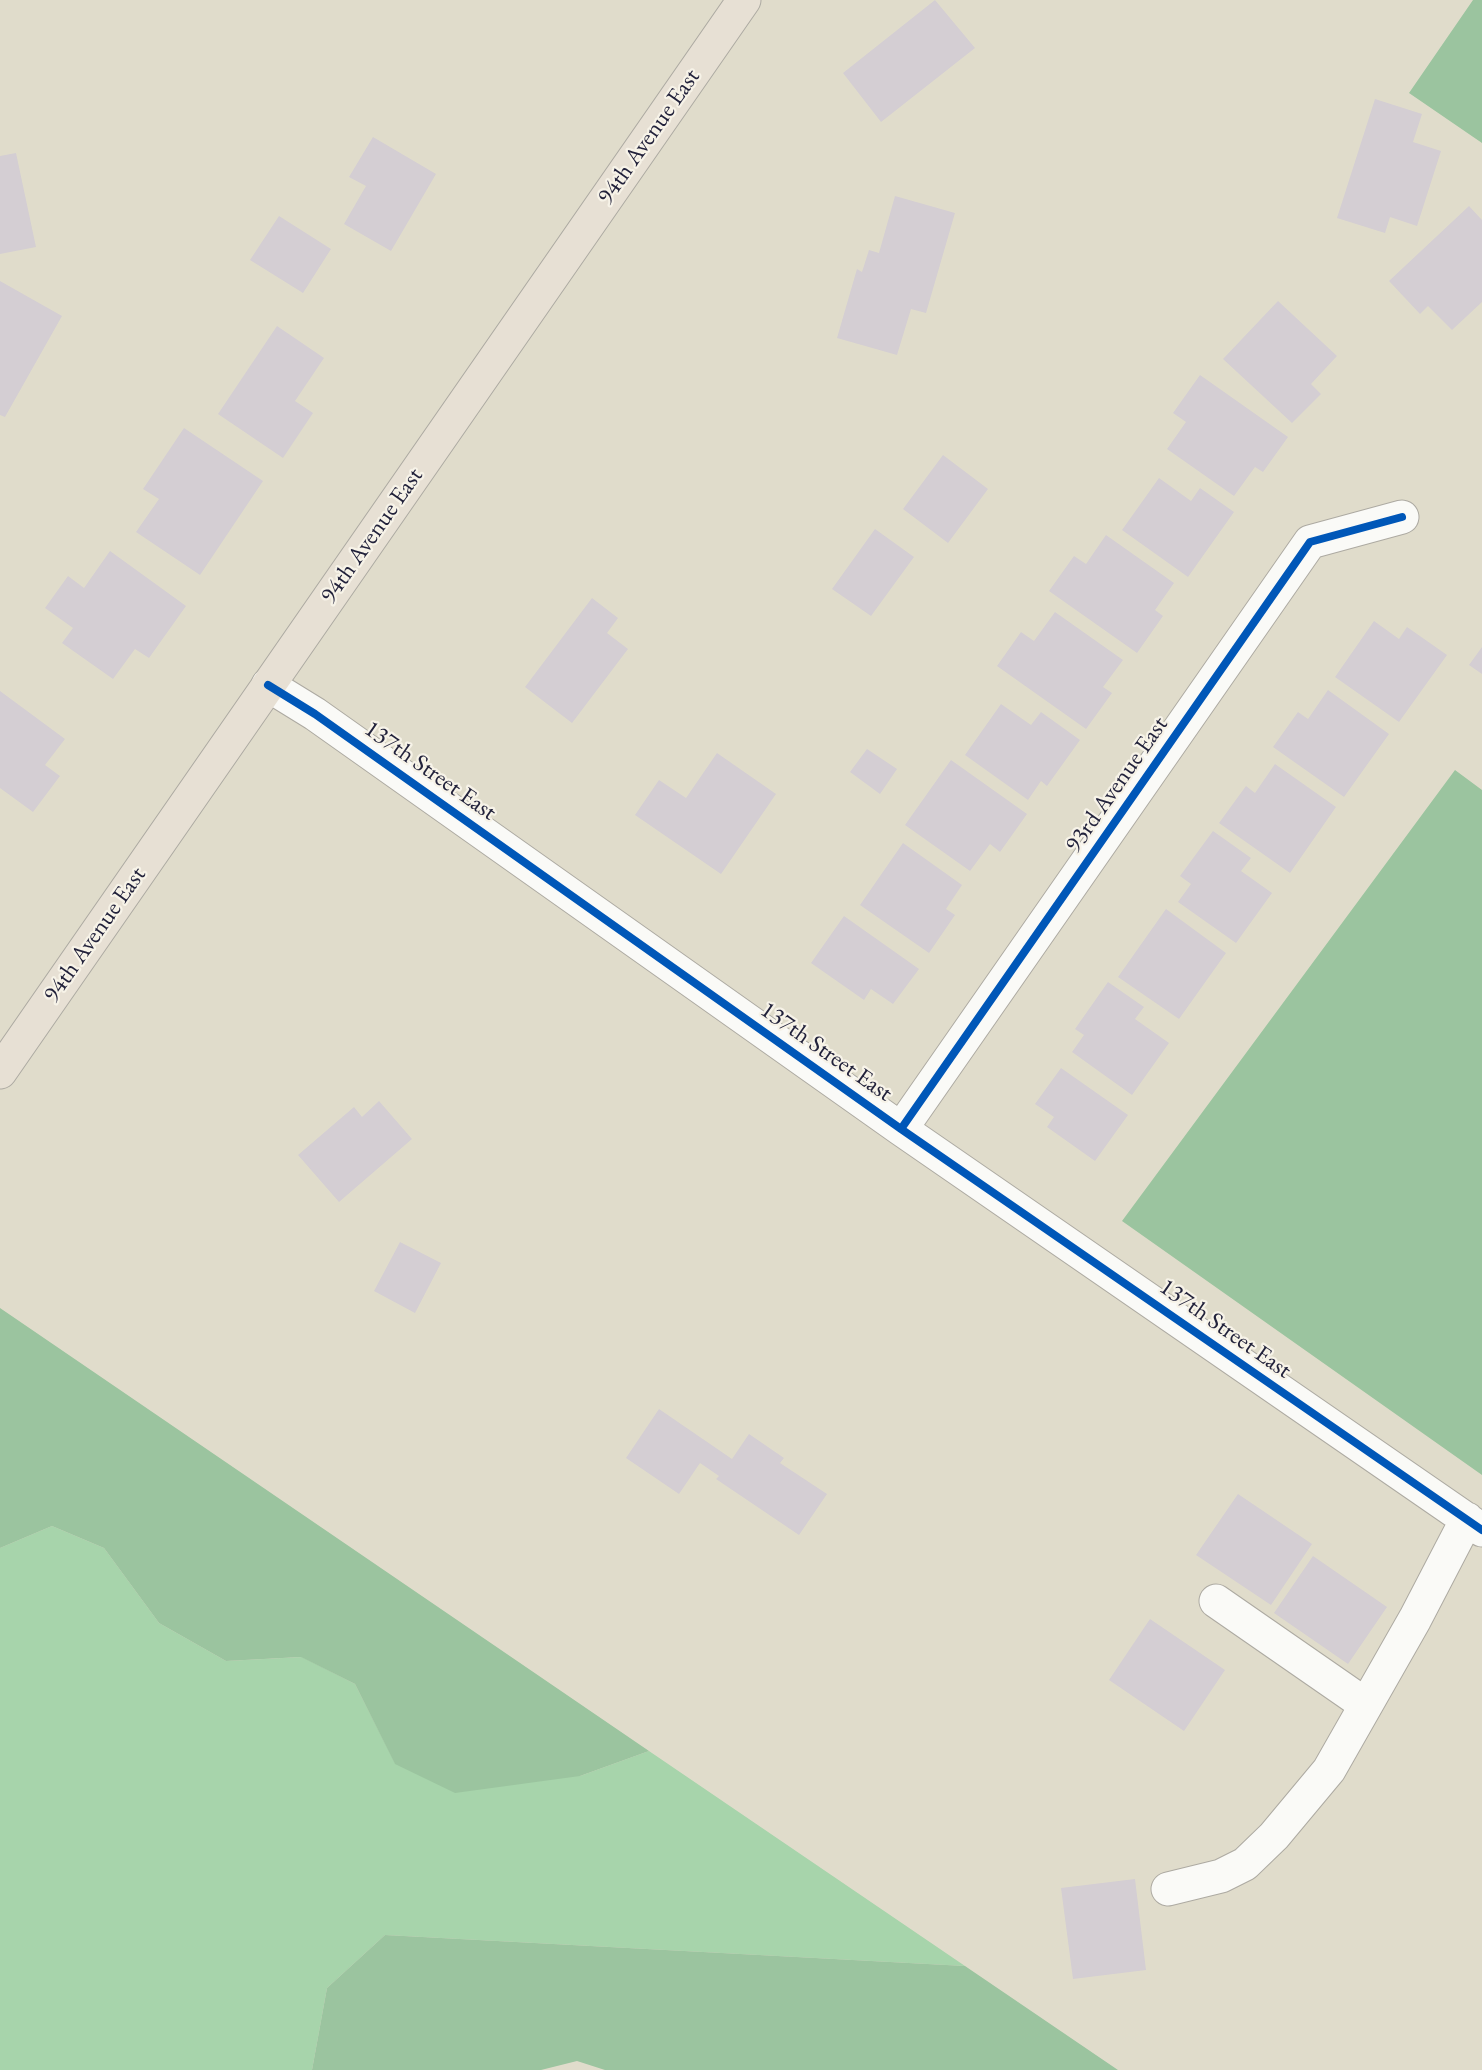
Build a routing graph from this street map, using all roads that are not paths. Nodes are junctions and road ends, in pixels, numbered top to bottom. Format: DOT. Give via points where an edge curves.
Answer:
graph roads {
  1 [pos="744,0"];
  2 [pos="1402,517"];
  3 [pos="268,685"];
  4 [pos="0,1072"];
  5 [pos="901,1129"];
  6 [pos="1474,1525"];
  7 [pos="1216,1600"];
  8 [pos="1366,1705"];
  9 [pos="1168,1889"];
  1 -- 3 [label="main road, 94th Avenue East"];
  2 -- 5 [label="street, 93rd Avenue East" via="1310,542"];
  3 -- 4 [label="main road, 94th Avenue East"];
  3 -- 5 [label="street, 137th Street East" via="325,721"];
  5 -- 6 [label="street, 137th Street East"];
  6 -- 8 [label="street"];
  7 -- 8 [label="street"];
  8 -- 9 [label="street" via="1329,1770 1245,1864 1221,1875"];
}
